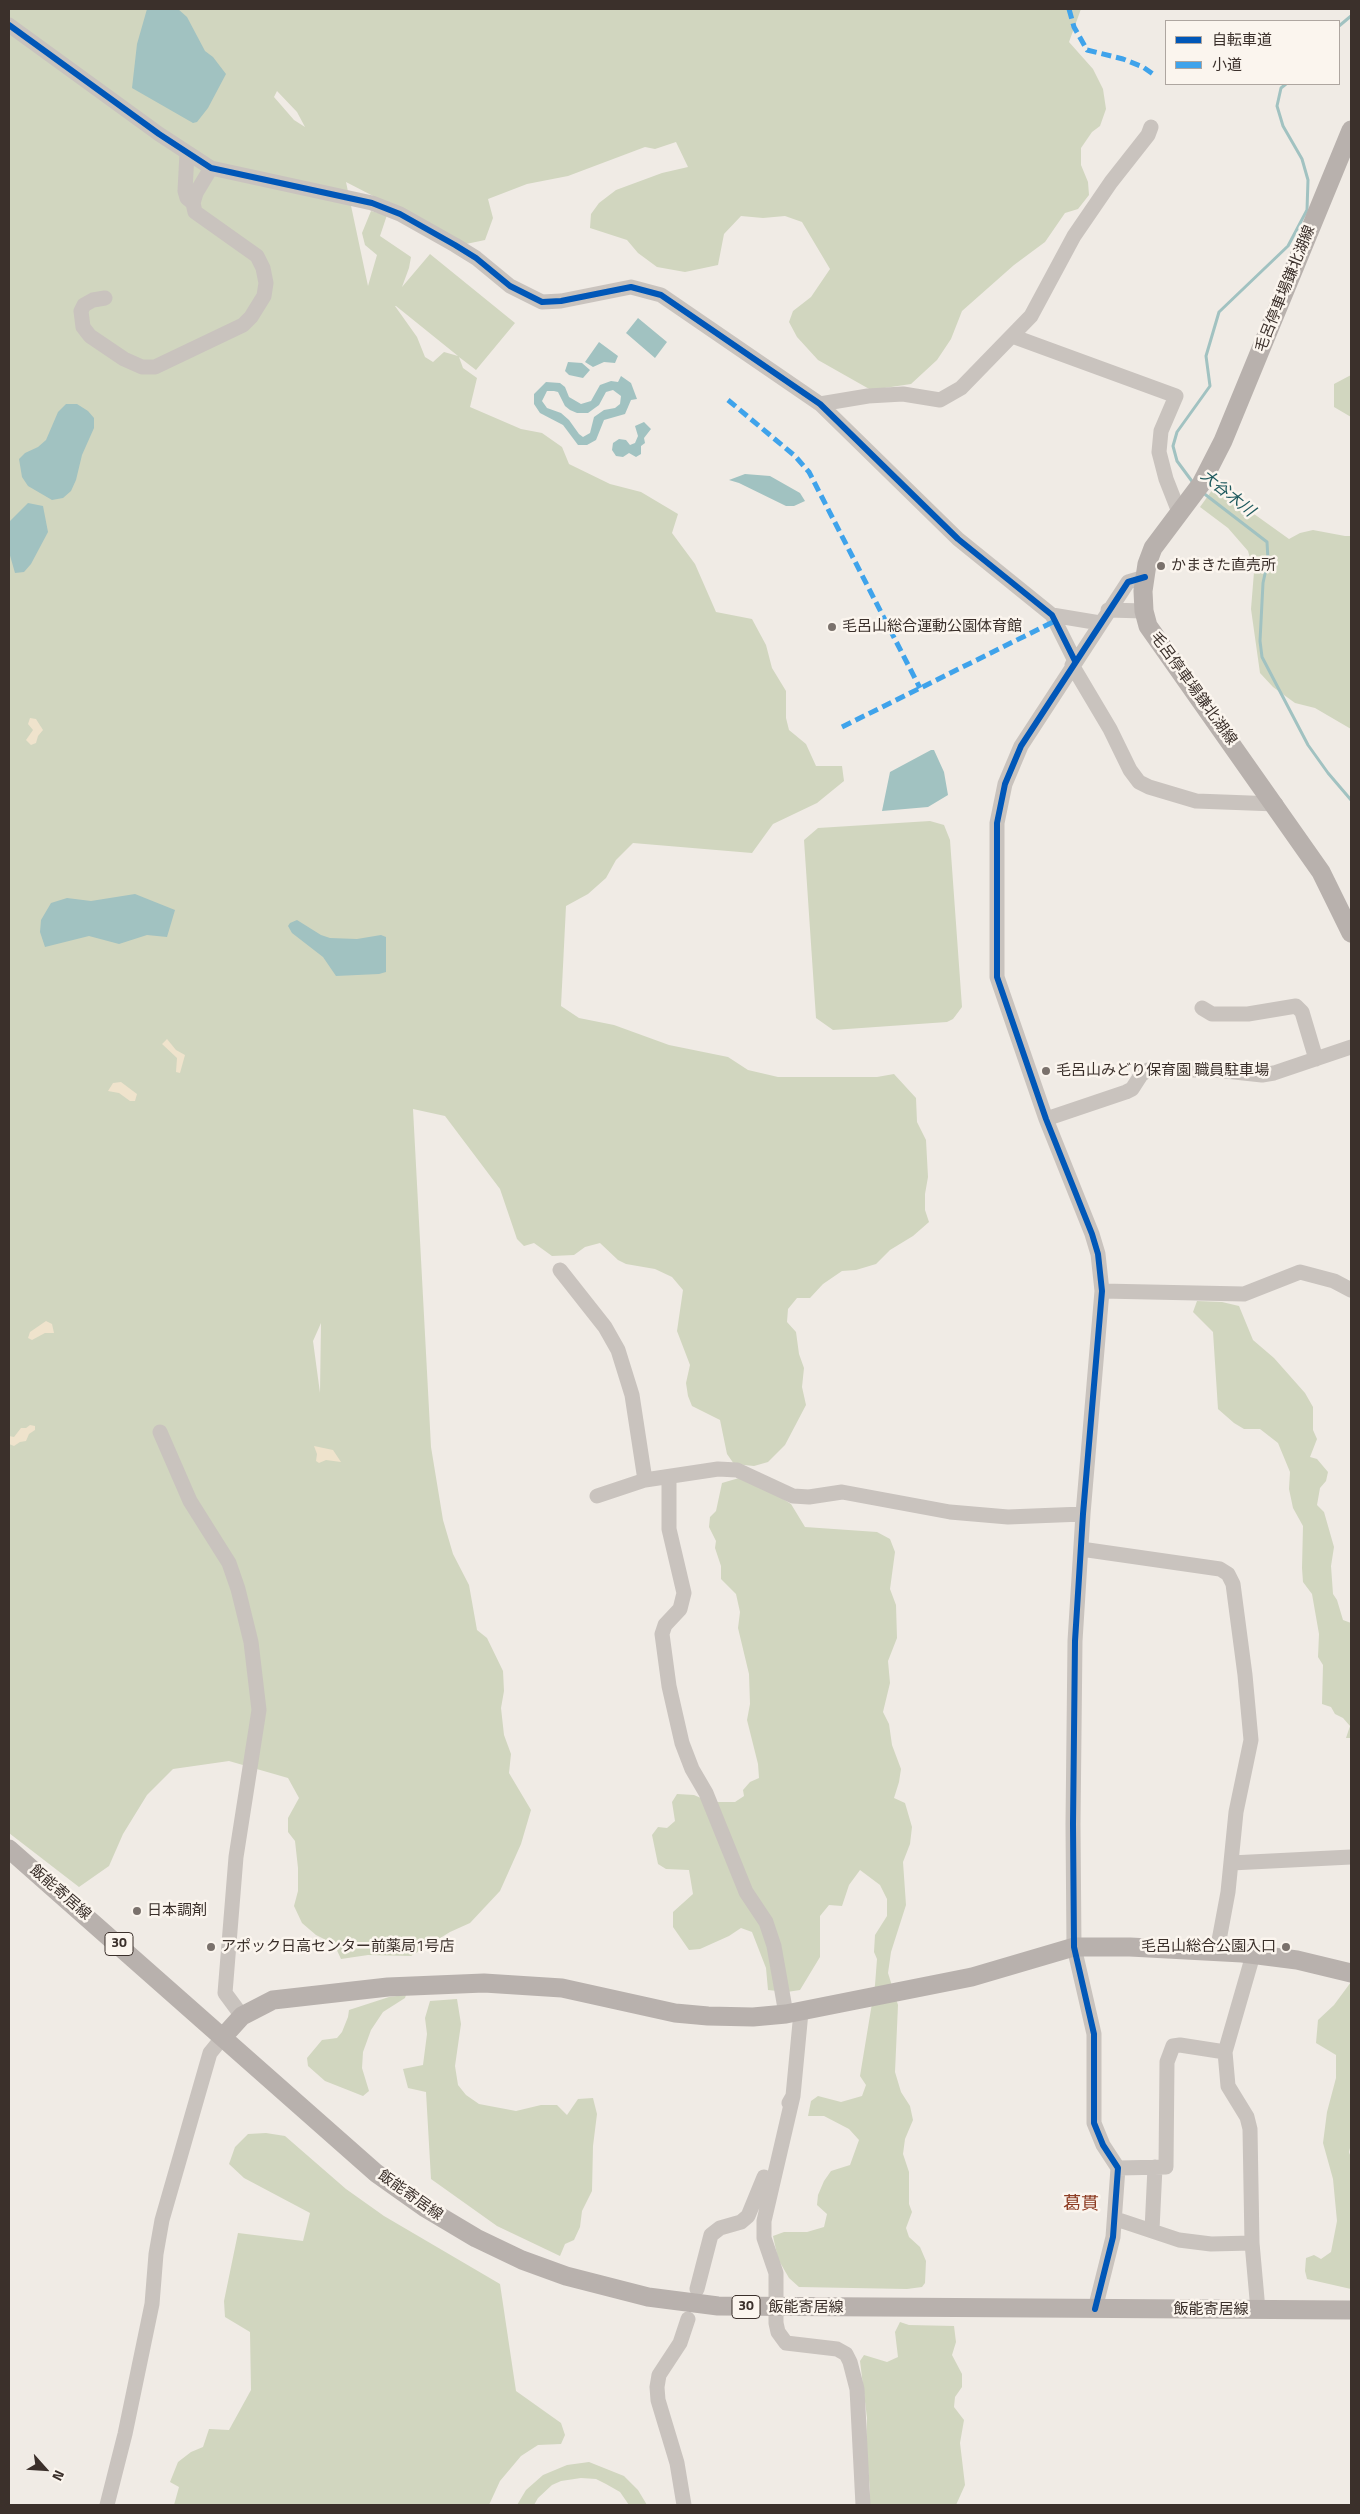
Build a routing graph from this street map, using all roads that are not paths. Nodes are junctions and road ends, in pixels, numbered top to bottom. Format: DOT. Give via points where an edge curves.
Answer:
graph roads {
  1 [pos="9,25"];
  2 [pos="1151,127"];
  3 [pos="1351,130"];
  4 [pos="187,153"];
  5 [pos="212,168"];
  6 [pos="193,204"];
  7 [pos="105,298"];
  8 [pos="1012,336"];
  9 [pos="820,404"];
  10 [pos="1181,510"];
  11 [pos="1145,577"];
  12 [pos="1144,611"];
  13 [pos="1052,615"];
  14 [pos="1104,617"];
  15 [pos="1074,663"];
  16 [pos="1276,804"];
  17 [pos="1351,933"];
  18 [pos="1202,1008"];
  19 [pos="1351,1047"];
  20 [pos="1316,1059"];
  21 [pos="1046,1119"];
  22 [pos="560,1270"];
  23 [pos="1351,1290"];
  24 [pos="1102,1292"];
  25 [pos="160,1432"];
  26 [pos="669,1478"];
  27 [pos="645,1480"];
  28 [pos="597,1496"];
  29 [pos="1083,1514"];
  30 [pos="1081,1549"];
  31 [pos="9,1849"];
  32 [pos="1351,1858"];
  33 [pos="1231,1863"];
  34 [pos="1074,1947"];
  35 [pos="1217,1952"];
  36 [pos="1253,1954"];
  37 [pos="1351,1972"];
  38 [pos="793,2013"];
  39 [pos="242,2016"];
  40 [pos="223,2037"];
  41 [pos="1225,2052"];
  42 [pos="793,2096"];
  43 [pos="1155,2167"];
  44 [pos="1118,2168"];
  45 [pos="1116,2219"];
  46 [pos="1152,2230"];
  47 [pos="1252,2243"];
  48 [pos="697,2289"];
  49 [pos="775,2308"];
  50 [pos="1095,2309"];
  51 [pos="1258,2310"];
  52 [pos="1351,2310"];
  53 [pos="688,2319"];
  54 [pos="107,2505"];
  55 [pos="684,2505"];
  56 [pos="863,2505"];
  1 -- 4 [label="street"];
  2 -- 8 [label="street" via="1074,236 1031,316"];
  3 -- 10 [label="main road, 毛呂停車場鎌北湖線" via="1223,441 1198,489"];
  4 -- 5 [label="street"];
  4 -- 6 [label="street" via="185,191"];
  5 -- 6 [label="street"];
  5 -- 9 [label="street" via="372,203 400,214 476,258 510,286 542,302 630,287 652,291 690,313"];
  6 -- 7 [label="street" via="195,212 205,221 250,250 260,262 266,283 264,296 251,317 243,325 155,366 142,367 90,336 83,327 81,311 84,305"];
  8 -- 9 [label="street" via="962,388 940,400 902,394"];
  8 -- 10 [label="street" via="1176,396 1162,431 1159,452 1166,480"];
  9 -- 13 [label="street" via="958,539"];
  10 -- 11 [label="main road, 毛呂停車場鎌北湖線" via="1153,548"];
  11 -- 12 [label="main road, 毛呂停車場鎌北湖線" via="1142,591"];
  11 -- 14 [label="street" via="1128,582"];
  12 -- 14 [label="street"];
  12 -- 16 [label="main road, 毛呂停車場鎌北湖線" via="1148,626"];
  13 -- 14 [label="street"];
  13 -- 15 [label="street"];
  14 -- 15 [label="street"];
  15 -- 16 [label="street" via="1139,782 1196,801"];
  15 -- 21 [label="street" via="1012,764 997,823 997,977"];
  16 -- 17 [label="main road, 毛呂停車場鎌北湖線" via="1322,872"];
  18 -- 20 [label="street" via="1212,1014 1248,1014 1296,1006 1302,1012"];
  19 -- 20 [label="street"];
  20 -- 21 [label="street" via="1262,1075 1216,1070 1148,1070 1126,1092"];
  21 -- 24 [label="street" via="1092,1234 1098,1254"];
  22 -- 27 [label="street" via="605,1326 618,1350 632,1395"];
  23 -- 24 [label="street" via="1334,1281 1300,1272 1244,1294"];
  24 -- 29 [label="street"];
  25 -- 39 [label="street" via="190,1501 229,1563 251,1642 259,1710 236,1857 225,1993"];
  26 -- 27 [label="street"];
  26 -- 29 [label="street" via="718,1469 737,1470 793,1496 849,1493 950,1512 1008,1517"];
  26 -- 38 [label="street" via="670,1529 684,1592 680,1608 665,1625 662,1634 682,1743 714,1811 746,1892 766,1922"];
  27 -- 28 [label="street"];
  29 -- 30 [label="street"];
  30 -- 33 [label="street" via="1220,1569 1228,1574 1235,1595 1251,1740 1236,1812"];
  30 -- 34 [label="street" via="1075,1642"];
  31 -- 40 [label="main road, 飯能寄居線 / 30"];
  32 -- 33 [label="street"];
  33 -- 35 [label="street"];
  34 -- 35 [label="main road"];
  34 -- 38 [label="main road" via="972,1977"];
  34 -- 44 [label="street" via="1094,2034 1094,2123"];
  35 -- 36 [label="main road"];
  36 -- 37 [label="main road"];
  36 -- 41 [label="street"];
  38 -- 39 [label="main road" via="727,2017 675,2013 562,1988 484,1983 388,1987 273,2000"];
  38 -- 42 [label="street"];
  39 -- 40 [label="main road"];
  40 -- 49 [label="main road, 飯能寄居線 / 30" via="376,2173 436,2216 496,2248 566,2276 626,2293 705,2305"];
  40 -- 54 [label="street" via="210,2053 162,2220 152,2304"];
  41 -- 43 [label="street" via="1173,2046 1167,2062 1166,2167"];
  41 -- 47 [label="street" via="1228,2086 1247,2117 1250,2129"];
  42 -- 48 [label="street" via="781,2116 753,2208 741,2222 720,2228 711,2235"];
  42 -- 49 [label="street" via="764,2221 765,2244 776,2273"];
  43 -- 44 [label="street"];
  43 -- 46 [label="street"];
  44 -- 45 [label="street"];
  45 -- 46 [label="street"];
  45 -- 50 [label="street"];
  46 -- 47 [label="street" via="1179,2240 1211,2244"];
  47 -- 51 [label="street"];
  49 -- 50 [label="main road, 飯能寄居線 / 30"];
  49 -- 56 [label="street" via="778,2332 786,2342 837,2349 846,2354 850,2362 856,2389"];
  50 -- 51 [label="main road, 飯能寄居線 / 30"];
  51 -- 52 [label="main road, 飯能寄居線 / 30"];
  53 -- 55 [label="street" via="680,2343 659,2375 657,2387 677,2463"];
}
